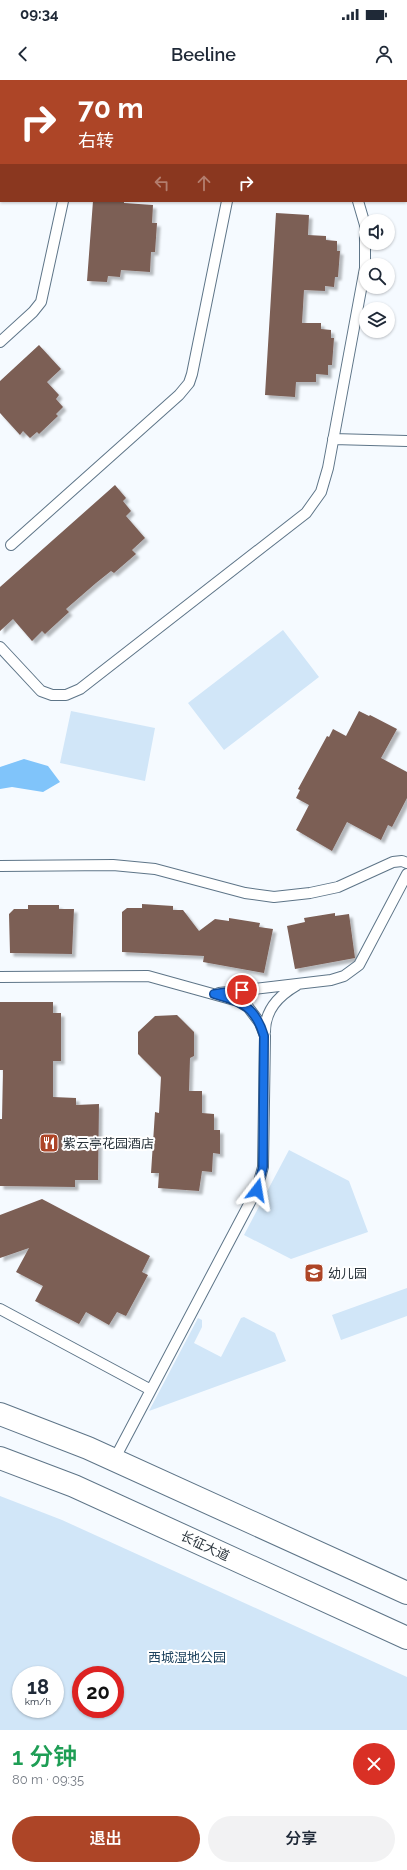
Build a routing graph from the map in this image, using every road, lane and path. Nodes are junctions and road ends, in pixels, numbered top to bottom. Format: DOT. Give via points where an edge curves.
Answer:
graph roads {
  1 [pos="63,202"];
  2 [pos="227,202"];
  3 [pos="358,202"];
  4 [pos="0,342"];
  5 [pos="334,439"];
  6 [pos="407,441"];
  7 [pos="11,545"];
  8 [pos="0,647"];
  9 [pos="407,863"];
  10 [pos="0,866"];
  11 [pos="407,874"];
  12 [pos="407,886"];
  13 [pos="394,898"];
  14 [pos="0,977"];
  15 [pos="300,983"];
  16 [pos="214,994"];
  17 [pos="264,1036"];
  18 [pos="0,1309"];
  19 [pos="151,1390"];
  20 [pos="0,1414"];
  21 [pos="0,1458"];
  22 [pos="114,1460"];
  23 [pos="407,1593"];
  24 [pos="407,1638"];
  1 -- 4 [label="lane" via="41,302"];
  2 -- 7 [label="lane" via="189,383 179,395"];
  3 -- 5 [label="lane" via="365,225 365,268"];
  5 -- 6 [label="lane"];
  5 -- 8 [label="lane" via="321,492 306,513 80,689 66,695 52,695 41,691"];
  9 -- 10 [label="lane" via="393,862 338,887 274,897 245,893 154,869 113,865"];
  11 -- 13 [label="lane"];
  12 -- 13 [label="lane"];
  13 -- 15 [label="lane" via="359,965 344,976 331,980"];
  14 -- 16 [label="lane" via="135,974"];
  15 -- 16 [label="lane"];
  15 -- 17 [label="lane" via="285,992 273,1005 265,1023"];
  16 -- 17 [label="lane" via="238,1001 248,1007 260,1023"];
  17 -- 19 [label="lane" via="263,1167 257,1190"];
  18 -- 19 [label="lane"];
  19 -- 22 [label="lane"];
  20 -- 22 [label="main road"];
  21 -- 24 [label="main road, 长征大道" via="74,1486"];
  22 -- 23 [label="main road"];
}
